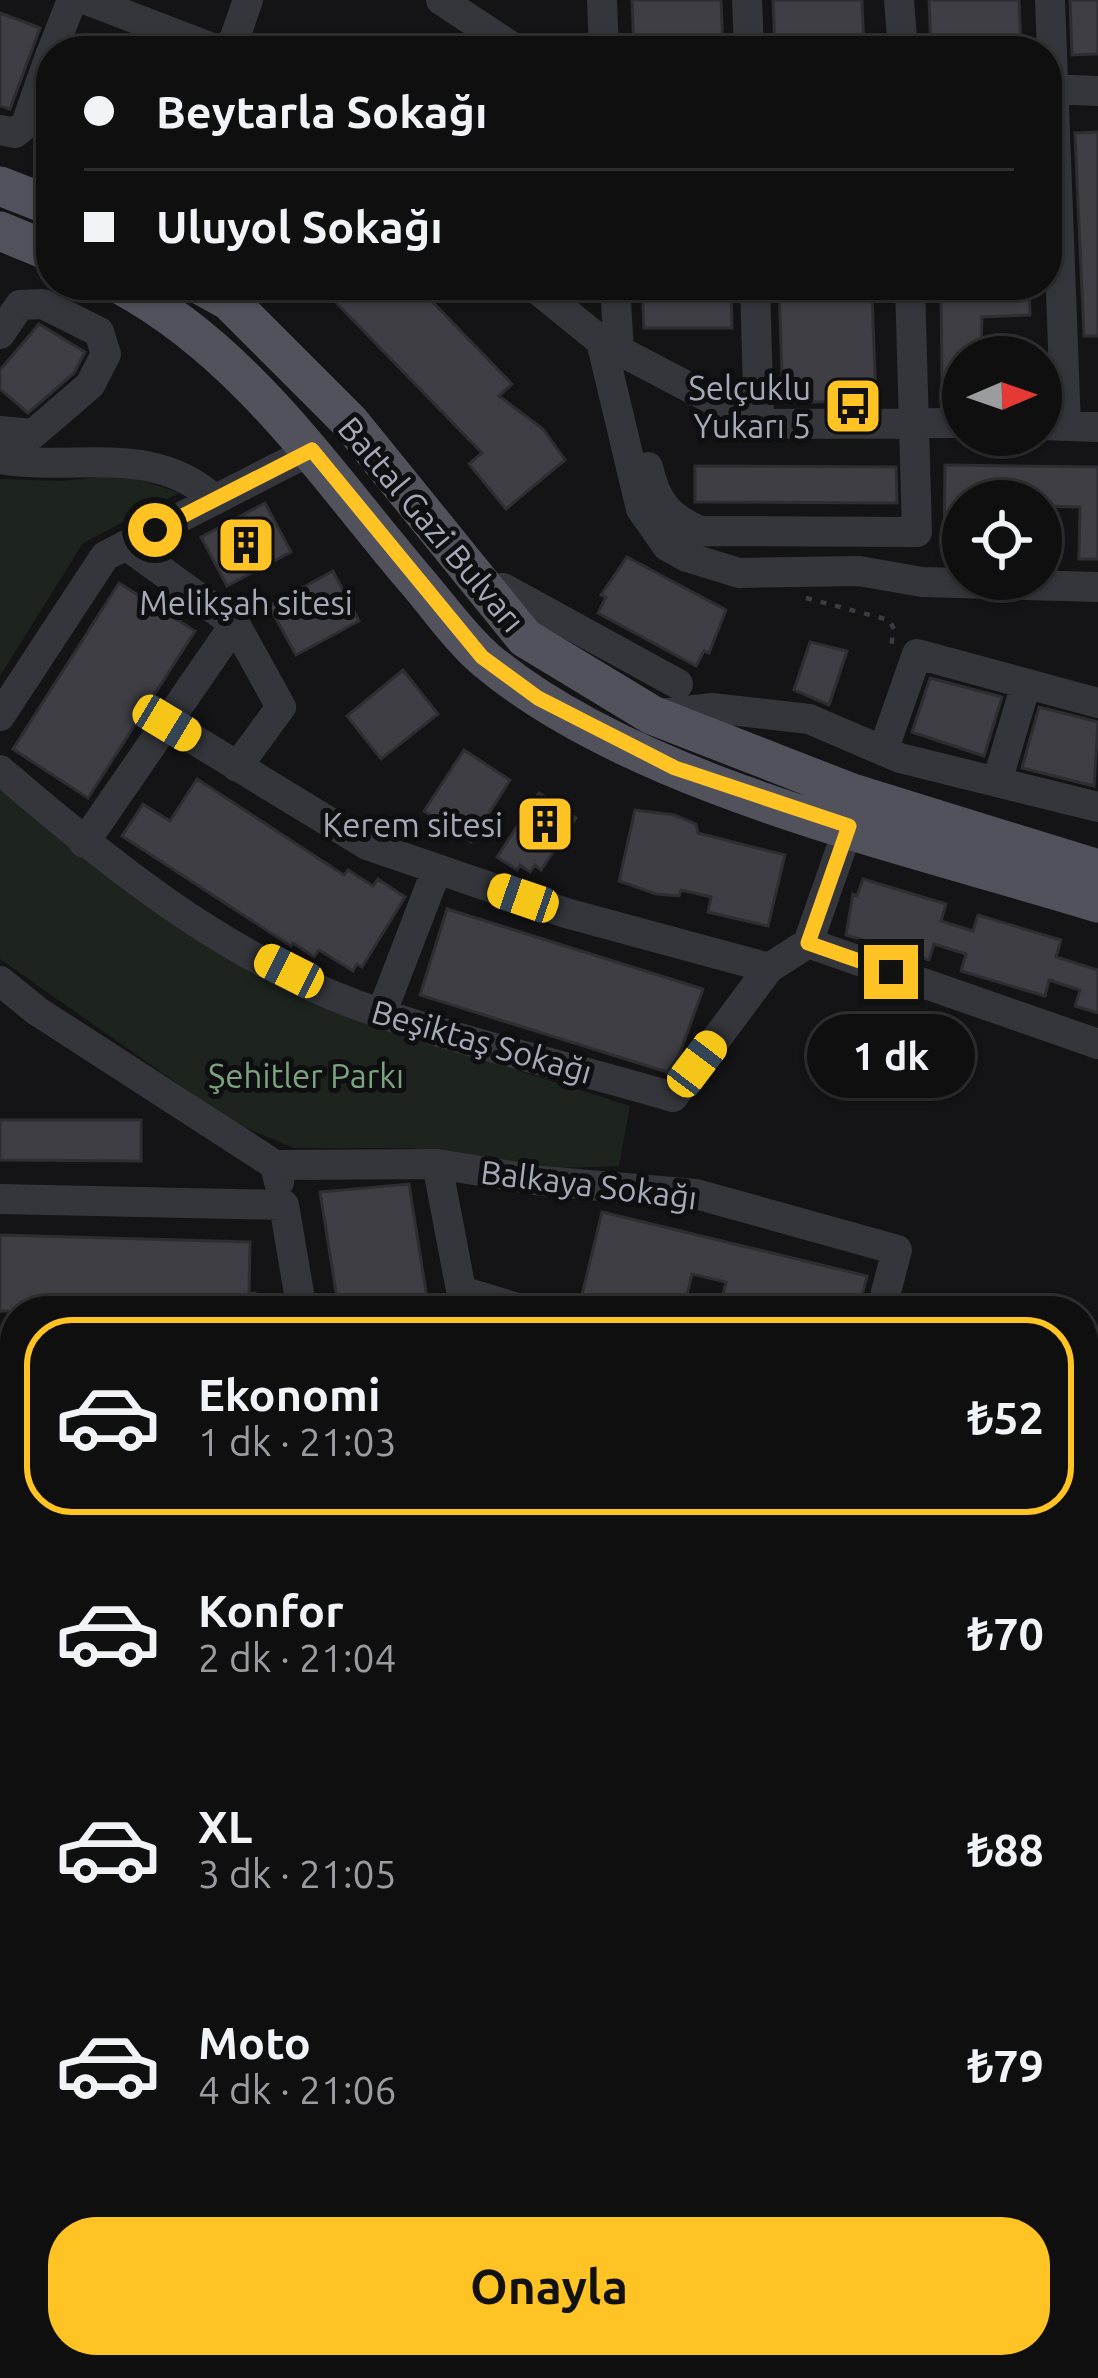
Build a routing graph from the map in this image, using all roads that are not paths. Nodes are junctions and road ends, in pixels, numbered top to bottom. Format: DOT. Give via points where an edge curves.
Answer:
graph roads {
  1 [pos="72,0"];
  2 [pos="87,0"];
  3 [pos="248,0"];
  4 [pos="441,0"];
  5 [pos="602,0"];
  6 [pos="747,0"];
  7 [pos="899,0"];
  8 [pos="1050,0"];
  9 [pos="61,36"];
  10 [pos="181,36"];
  11 [pos="235,36"];
  12 [pos="495,36"];
  13 [pos="603,36"];
  14 [pos="748,36"];
  15 [pos="902,36"];
  16 [pos="1050,36"];
  17 [pos="1062,90"];
  18 [pos="1098,91"];
  19 [pos="36,100"];
  20 [pos="0,130"];
  21 [pos="0,186"];
  22 [pos="36,200"];
  23 [pos="0,231"];
  24 [pos="36,246"];
  25 [pos="10,297"];
  26 [pos="149,300"];
  27 [pos="226,300"];
  28 [pos="551,300"];
  29 [pos="614,300"];
  30 [pos="755,300"];
  31 [pos="910,300"];
  32 [pos="1053,300"];
  33 [pos="0,334"];
  34 [pos="1053,336"];
  35 [pos="610,346"];
  36 [pos="914,422"];
  37 [pos="942,423"];
  38 [pos="759,424"];
  39 [pos="1062,426"];
  40 [pos="1098,427"];
  41 [pos="626,428"];
  42 [pos="0,431"];
  43 [pos="312,450"];
  44 [pos="0,460"];
  45 [pos="215,500"];
  46 [pos="126,545"];
  47 [pos="1098,587"];
  48 [pos="486,590"];
  49 [pos="236,623"];
  50 [pos="679,684"];
  51 [pos="1026,684"];
  52 [pos="1098,704"];
  53 [pos="0,716"];
  54 [pos="652,716"];
  55 [pos="167,723"];
  56 [pos="883,751"];
  57 [pos="237,766"];
  58 [pos="0,770"];
  59 [pos="997,782"];
  60 [pos="1098,807"];
  61 [pos="849,826"];
  62 [pos="84,843"];
  63 [pos="437,869"];
  64 [pos="1098,869"];
  65 [pos="1098,903"];
  66 [pos="808,943"];
  67 [pos="769,968"];
  68 [pos="0,981"];
  69 [pos="382,1012"];
  70 [pos="1098,1044"];
  71 [pos="436,1164"];
  72 [pos="274,1165"];
  73 [pos="0,1198"];
  74 [pos="284,1205"];
  75 [pos="299,1296"];
  76 [pos="463,1296"];
  77 [pos="891,1296"];
  1 -- 9 [label="street"];
  2 -- 10 [label="street"];
  3 -- 11 [label="street"];
  4 -- 12 [label="street"];
  5 -- 13 [label="street"];
  6 -- 14 [label="street"];
  7 -- 15 [label="street"];
  8 -- 16 [label="street"];
  17 -- 18 [label="street"];
  19 -- 20 [label="street" via="26,124 15,133"];
  21 -- 22 [label="main road"];
  23 -- 24 [label="main road"];
  25 -- 33 [label="street"];
  25 -- 42 [label="street" via="99,332 106,354 90,385 33,434"];
  26 -- 43 [label="main road, Battal Gazi Bulvarı" via="225,357"];
  27 -- 48 [label="main road, Battal Gazi Bulvarı" via="350,422"];
  28 -- 35 [label="street"];
  29 -- 35 [label="street"];
  30 -- 38 [label="street"];
  31 -- 36 [label="street"];
  32 -- 34 [label="street"];
  35 -- 38 [label="street"];
  35 -- 41 [label="street"];
  36 -- 37 [label="street"];
  36 -- 38 [label="street"];
  36 -- 41 [label="street" via="917,532 700,531 671,518 654,492 643,442"];
  39 -- 40 [label="street"];
  41 -- 47 [label="street" via="641,509 667,546 687,557 740,573 859,571 922,582"];
  43 -- 45 [label="street"];
  43 -- 61 [label="main road, Battal Gazi Bulvarı" via="482,657 538,698 675,768"];
  44 -- 45 [label="street" via="134,462 171,469"];
  45 -- 46 [label="street"];
  46 -- 49 [label="street"];
  46 -- 53 [label="street" via="104,556"];
  48 -- 50 [label="street" via="503,588"];
  48 -- 54 [label="main road, Battal Gazi Bulvarı" via="525,638"];
  49 -- 55 [label="street"];
  49 -- 57 [label="street" via="281,707"];
  51 -- 52 [label="street"];
  51 -- 56 [label="street" via="917,654"];
  51 -- 59 [label="street"];
  54 -- 56 [label="street" via="712,708 809,719"];
  54 -- 64 [label="main road, Battal Gazi Bulvarı" via="852,793"];
  55 -- 57 [label="street"];
  55 -- 62 [label="street"];
  56 -- 59 [label="street"];
  57 -- 63 [label="street" via="367,845"];
  58 -- 62 [label="street, Beşiktaş Sokağı"];
  59 -- 60 [label="street"];
  61 -- 65 [label="main road, Battal Gazi Bulvarı"];
  61 -- 66 [label="street"];
  62 -- 69 [label="street, Beşiktaş Sokağı" via="224,938"];
  63 -- 67 [label="street"];
  63 -- 69 [label="street"];
  66 -- 67 [label="street"];
  66 -- 70 [label="street"];
  67 -- 69 [label="street, Beşiktaş Sokağı" via="673,1096"];
  68 -- 72 [label="street"];
  71 -- 72 [label="street, Balkaya Sokağı"];
  71 -- 76 [label="street"];
  71 -- 77 [label="street, Balkaya Sokağı" via="696,1194 897,1250"];
  72 -- 74 [label="street"];
  73 -- 74 [label="street"];
  74 -- 75 [label="street"];
}
